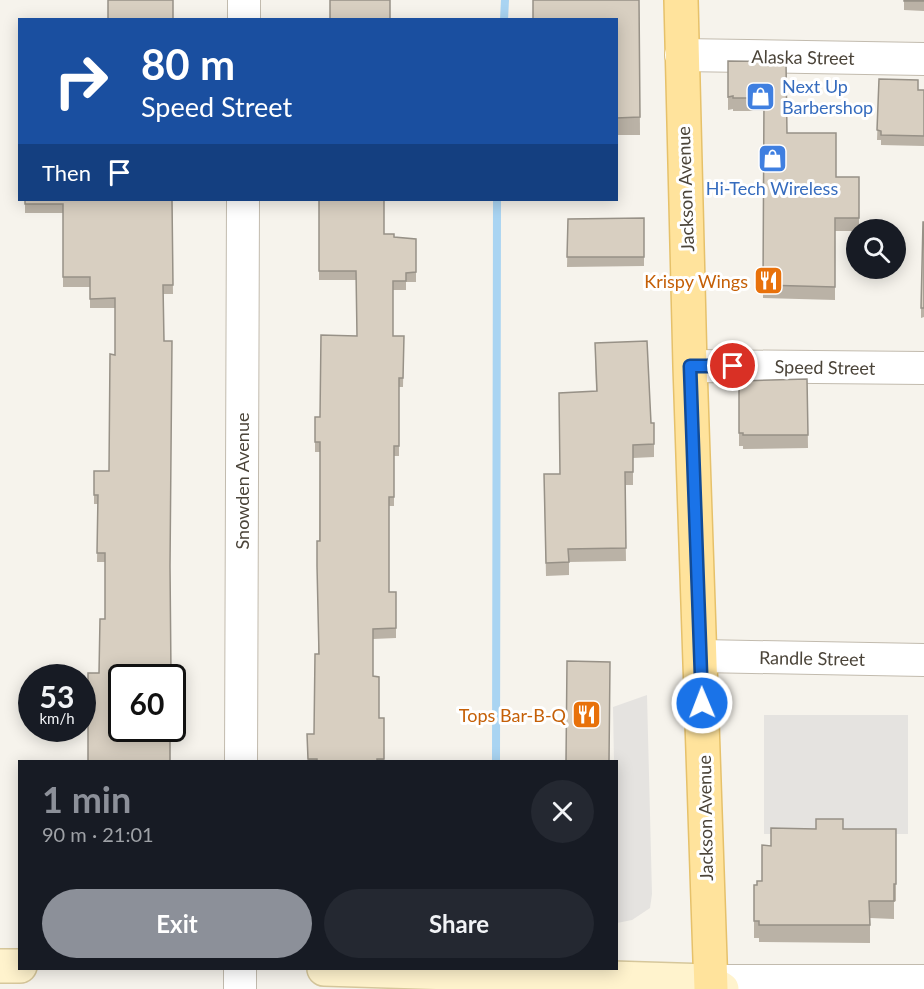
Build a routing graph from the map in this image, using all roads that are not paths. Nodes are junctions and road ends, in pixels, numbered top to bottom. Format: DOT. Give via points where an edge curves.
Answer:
graph roads {
  1 [pos="244,0"];
  2 [pos="681,0"];
  3 [pos="244,18"];
  4 [pos="681,55"];
  5 [pos="924,59"];
  6 [pos="243,201"];
  7 [pos="690,366"];
  8 [pos="924,368"];
  9 [pos="701,656"];
  10 [pos="924,660"];
  11 [pos="241,760"];
  12 [pos="0,966"];
  13 [pos="18,966"];
  14 [pos="240,970"];
  15 [pos="347,970"];
  16 [pos="924,981"];
  17 [pos="714,986"];
  18 [pos="240,989"];
  1 -- 3 [label="street"];
  2 -- 4 [label="main road, Jackson Avenue"];
  4 -- 5 [label="street, Alaska Street"];
  4 -- 7 [label="main road, Jackson Avenue"];
  6 -- 11 [label="street, Snowden Avenue"];
  7 -- 8 [label="street, Speed Street"];
  7 -- 9 [label="main road, Jackson Avenue"];
  9 -- 10 [label="street, Randle Street"];
  9 -- 17 [label="main road, Jackson Avenue"];
  12 -- 13 [label="main road"];
  14 -- 18 [label="street"];
  15 -- 17 [label="main road"];
  16 -- 17 [label="street"];
}
